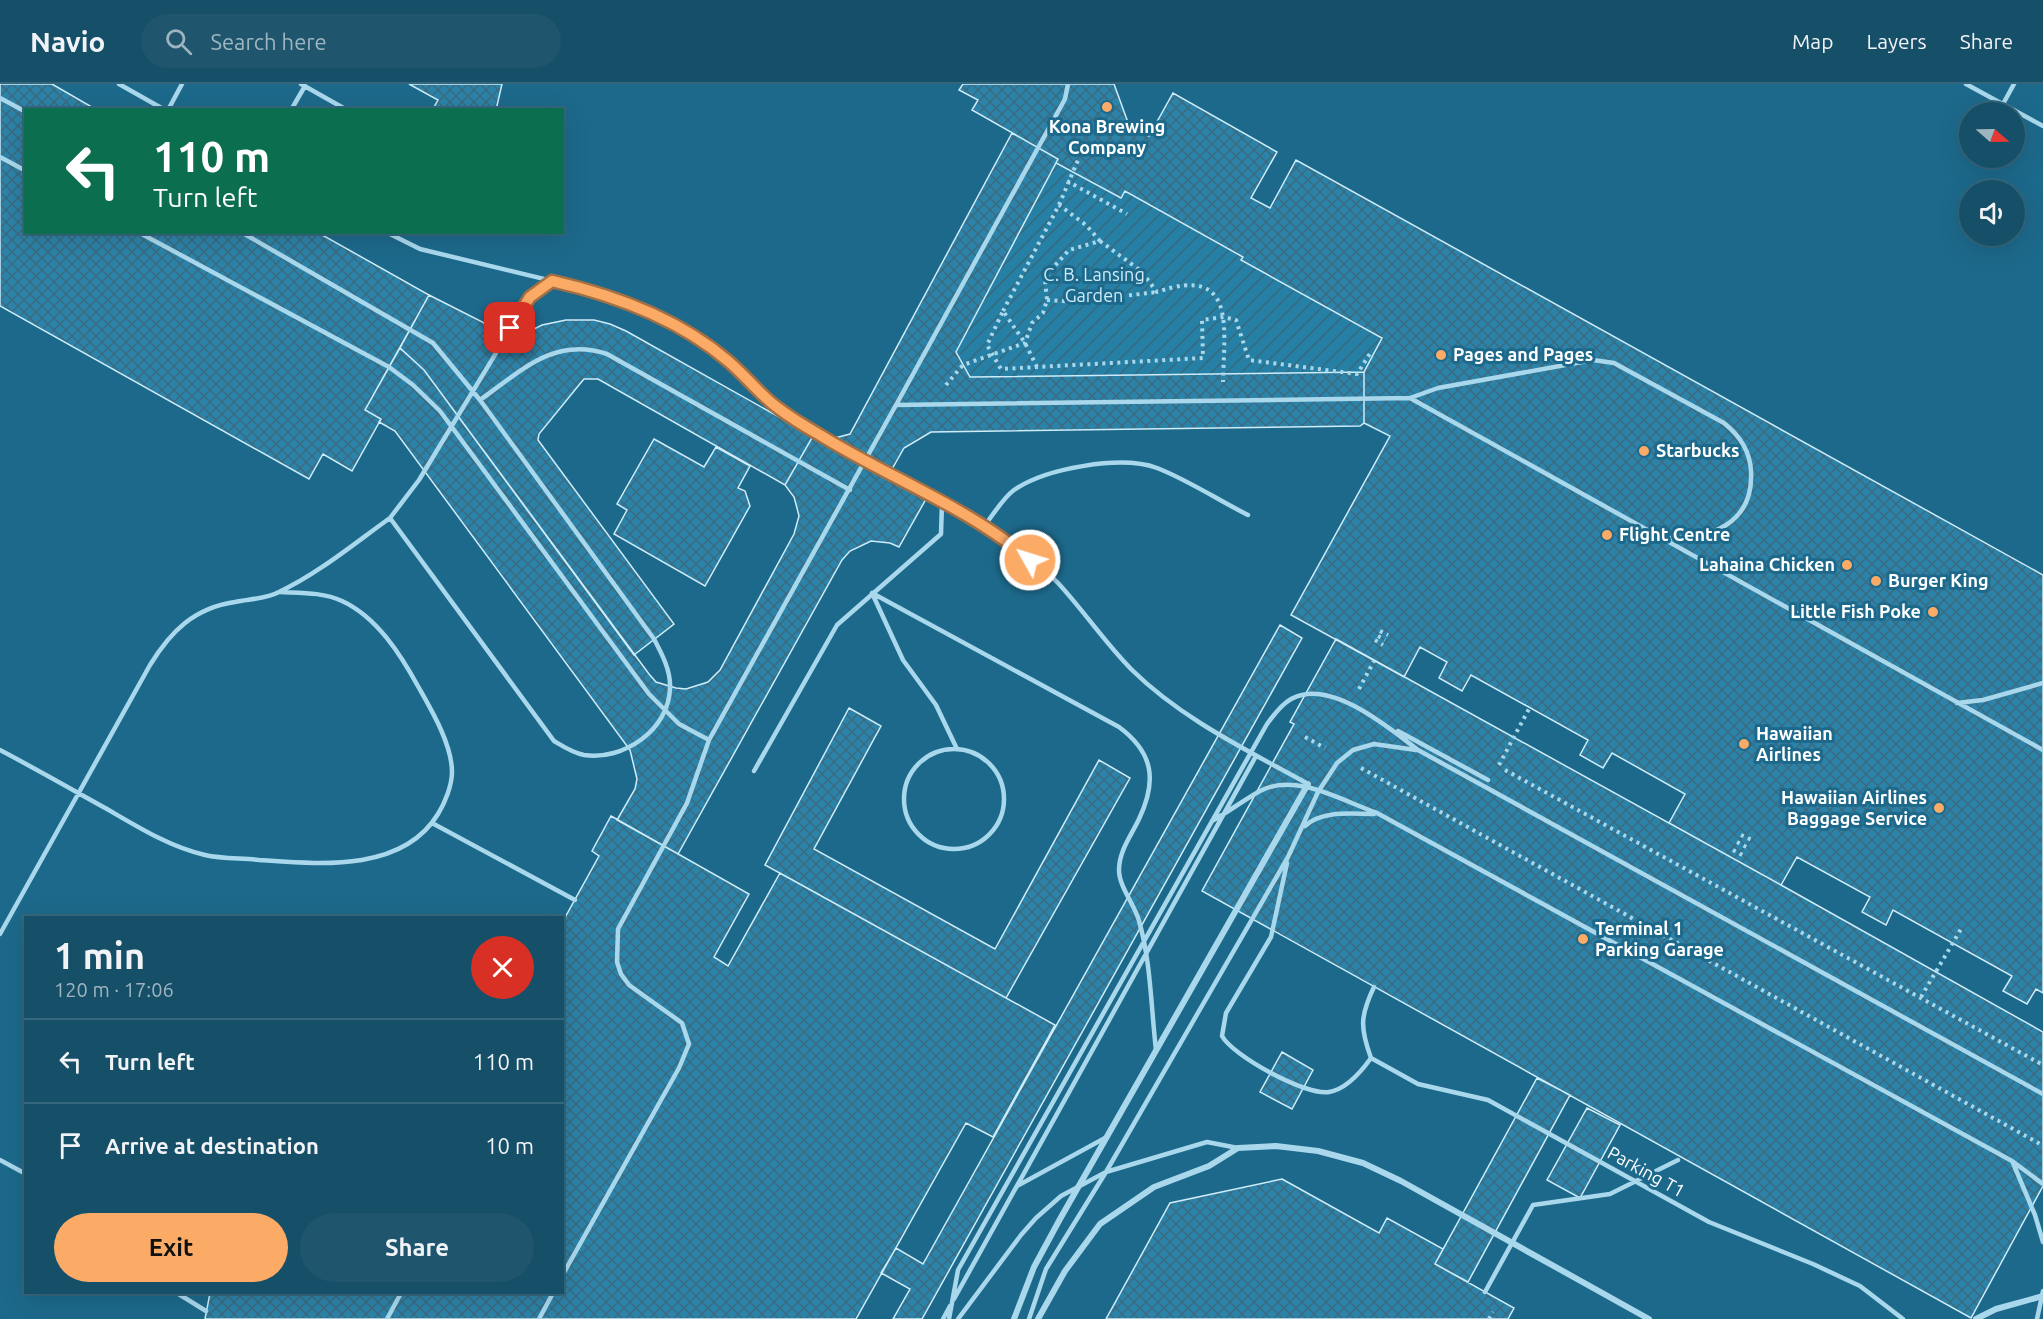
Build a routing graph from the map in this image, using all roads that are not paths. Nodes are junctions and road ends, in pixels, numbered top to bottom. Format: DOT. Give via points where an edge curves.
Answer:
graph roads {
  1 [pos="119,84"];
  2 [pos="182,84"];
  3 [pos="1068,84"];
  4 [pos="1966,84"];
  5 [pos="2014,84"];
  6 [pos="303,85"];
  7 [pos="0,98"];
  8 [pos="1999,102"];
  9 [pos="2004,102"];
  10 [pos="162,108"];
  11 [pos="167,108"];
  12 [pos="292,108"];
  13 [pos="343,108"];
  14 [pos="24,111"];
  15 [pos="2025,116"];
  16 [pos="2043,126"];
  17 [pos="0,157"];
  18 [pos="24,170"];
  19 [pos="142,234"];
  20 [pos="245,234"];
  21 [pos="390,234"];
  22 [pos="552,281"];
  23 [pos="1410,398"];
  24 [pos="480,400"];
  25 [pos="896,405"];
  26 [pos="849,490"];
  27 [pos="942,503"];
  28 [pos="1248,515"];
  29 [pos="390,518"];
  30 [pos="985,525"];
  31 [pos="1663,538"];
  32 [pos="280,592"];
  33 [pos="872,593"];
  34 [pos="2043,683"];
  35 [pos="1957,703"];
  36 [pos="1397,731"];
  37 [pos="709,740"];
  38 [pos="957,749"];
  39 [pos="0,750"];
  40 [pos="1418,750"];
  41 [pos="2043,750"];
  42 [pos="1256,756"];
  43 [pos="754,771"];
  44 [pos="1488,780"];
  45 [pos="1308,784"];
  46 [pos="1318,792"];
  47 [pos="78,793"];
  48 [pos="1377,813"];
  49 [pos="1211,822"];
  50 [pos="432,823"];
  51 [pos="1302,829"];
  52 [pos="1288,857"];
  53 [pos="575,900"];
  54 [pos="0,934"];
  55 [pos="1146,955"];
  56 [pos="1374,987"];
  57 [pos="1156,1052"];
  58 [pos="1371,1058"];
  59 [pos="2043,1094"];
  60 [pos="1107,1137"];
  61 [pos="1238,1148"];
  62 [pos="0,1160"];
  63 [pos="1678,1160"];
  64 [pos="2012,1161"];
  65 [pos="1106,1172"];
  66 [pos="24,1173"];
  67 [pos="2043,1184"];
  68 [pos="1017,1186"];
  69 [pos="2043,1242"];
  70 [pos="564,1272"];
  71 [pos="1485,1292"];
  72 [pos="179,1294"];
  73 [pos="400,1294"];
  74 [pos="552,1294"];
  75 [pos="2043,1294"];
  76 [pos="206,1311"];
  77 [pos="387,1319"];
  78 [pos="539,1319"];
  79 [pos="943,1319"];
  80 [pos="950,1319"];
  81 [pos="958,1319"];
  82 [pos="1014,1319"];
  83 [pos="1029,1319"];
  84 [pos="1038,1319"];
  85 [pos="1649,1319"];
  86 [pos="1903,1319"];
  87 [pos="1976,1319"];
  88 [pos="2037,1319"];
  1 -- 10 [label="lane"];
  2 -- 11 [label="lane"];
  3 -- 25 [label="lane" via="1065,99"];
  4 -- 8 [label="lane"];
  5 -- 9 [label="lane"];
  6 -- 12 [label="lane"];
  6 -- 13 [label="lane"];
  7 -- 14 [label="lane"];
  15 -- 16 [label="lane"];
  17 -- 18 [label="lane"];
  19 -- 37 [label="lane" via="388,367 413,385 440,411 667,715"];
  20 -- 24 [label="lane" via="433,343"];
  21 -- 22 [label="lane" via="420,249"];
  22 -- 27 [label="lane" via="602,292 673,325 728,361 777,408"];
  22 -- 29 [label="lane" via="530,297 419,480"];
  23 -- 25 [label="lane"];
  23 -- 31 [label="lane"];
  23 -- 31 [label="lane" via="1438,388 1605,359 1724,423 1738,434 1751,466 1752,484 1743,512 1708,534"];
  24 -- 26 [label="lane" via="547,354 591,348"];
  24 -- 29 [label="lane" via="663,656 670,689 664,712 650,734 616,753 599,756 582,755 554,741"];
  25 -- 26 [label="lane"];
  26 -- 37 [label="lane"];
  27 -- 30 [label="lane"];
  27 -- 33 [label="lane" via="941,534"];
  28 -- 30 [label="lane" via="1156,467 1109,463 1078,466 1013,490"];
  29 -- 32 [label="lane"];
  30 -- 42 [label="lane" via="1057,582 1132,670 1172,704"];
  31 -- 35 [label="lane"];
  32 -- 47 [label="lane" via="219,604 179,626 150,665"];
  32 -- 50 [label="lane" via="323,595 343,601 386,637 405,663 438,728 452,772 447,793"];
  33 -- 38 [label="lane" via="903,660 936,705"];
  33 -- 43 [label="lane" via="837,625"];
  33 -- 55 [label="lane" via="1133,738 1150,768 1150,790 1122,849 1119,872 1139,920"];
  34 -- 35 [label="lane"];
  35 -- 41 [label="lane"];
  36 -- 44 [label="lane"];
  37 -- 70 [label="lane" via="687,803 618,929 617,962 628,985 682,1023 689,1044"];
  38 -- 38 [label="lane" via="927,756 908,780 904,795 905,810 920,836 948,849 979,842 999,819 1003,804 1003,788 987,761"];
  39 -- 47 [label="lane"];
  40 -- 46 [label="lane" via="1374,744 1353,750 1337,763"];
  40 -- 49 [label="lane" via="1351,704 1302,694 1281,706 1267,724"];
  40 -- 59 [label="lane"];
  42 -- 45 [label="lane"];
  42 -- 55 [label="lane"];
  45 -- 57 [label="street"];
  46 -- 48 [label="lane"];
  46 -- 49 [label="lane" via="1280,784 1260,791"];
  46 -- 51 [label="lane"];
  47 -- 50 [label="lane" via="184,849 311,864 349,862 404,847"];
  47 -- 54 [label="lane"];
  48 -- 51 [label="lane" via="1313,818"];
  48 -- 64 [label="lane"];
  49 -- 80 [label="lane" via="958,1270"];
  50 -- 53 [label="lane"];
  51 -- 52 [label="lane"];
  52 -- 58 [label="lane" via="1270,937 1226,1013 1222,1036 1234,1051 1309,1092 1329,1092 1346,1085"];
  52 -- 65 [label="lane"];
  55 -- 57 [label="lane"];
  55 -- 68 [label="lane"];
  56 -- 58 [label="lane" via="1363,1009 1362,1035"];
  57 -- 60 [label="street"];
  58 -- 86 [label="lane, Parking T1" via="1418,1084 1488,1100 1709,1222 1860,1286"];
  60 -- 68 [label="lane"];
  60 -- 82 [label="street" via="1034,1267"];
  61 -- 65 [label="lane" via="1207,1142"];
  61 -- 84 [label="street" via="1209,1166 1154,1187 1100,1224 1071,1261"];
  61 -- 85 [label="street" via="1317,1150 1363,1163"];
  62 -- 66 [label="lane"];
  63 -- 71 [label="lane" via="1610,1194 1533,1205"];
  64 -- 67 [label="lane"];
  64 -- 69 [label="lane"];
  65 -- 81 [label="lane" via="1061,1196 1036,1218"];
  65 -- 83 [label="lane" via="1046,1269"];
  68 -- 79 [label="lane"];
  72 -- 76 [label="lane"];
  73 -- 77 [label="lane"];
  74 -- 78 [label="lane"];
  75 -- 87 [label="street"];
  75 -- 88 [label="lane"];
}
